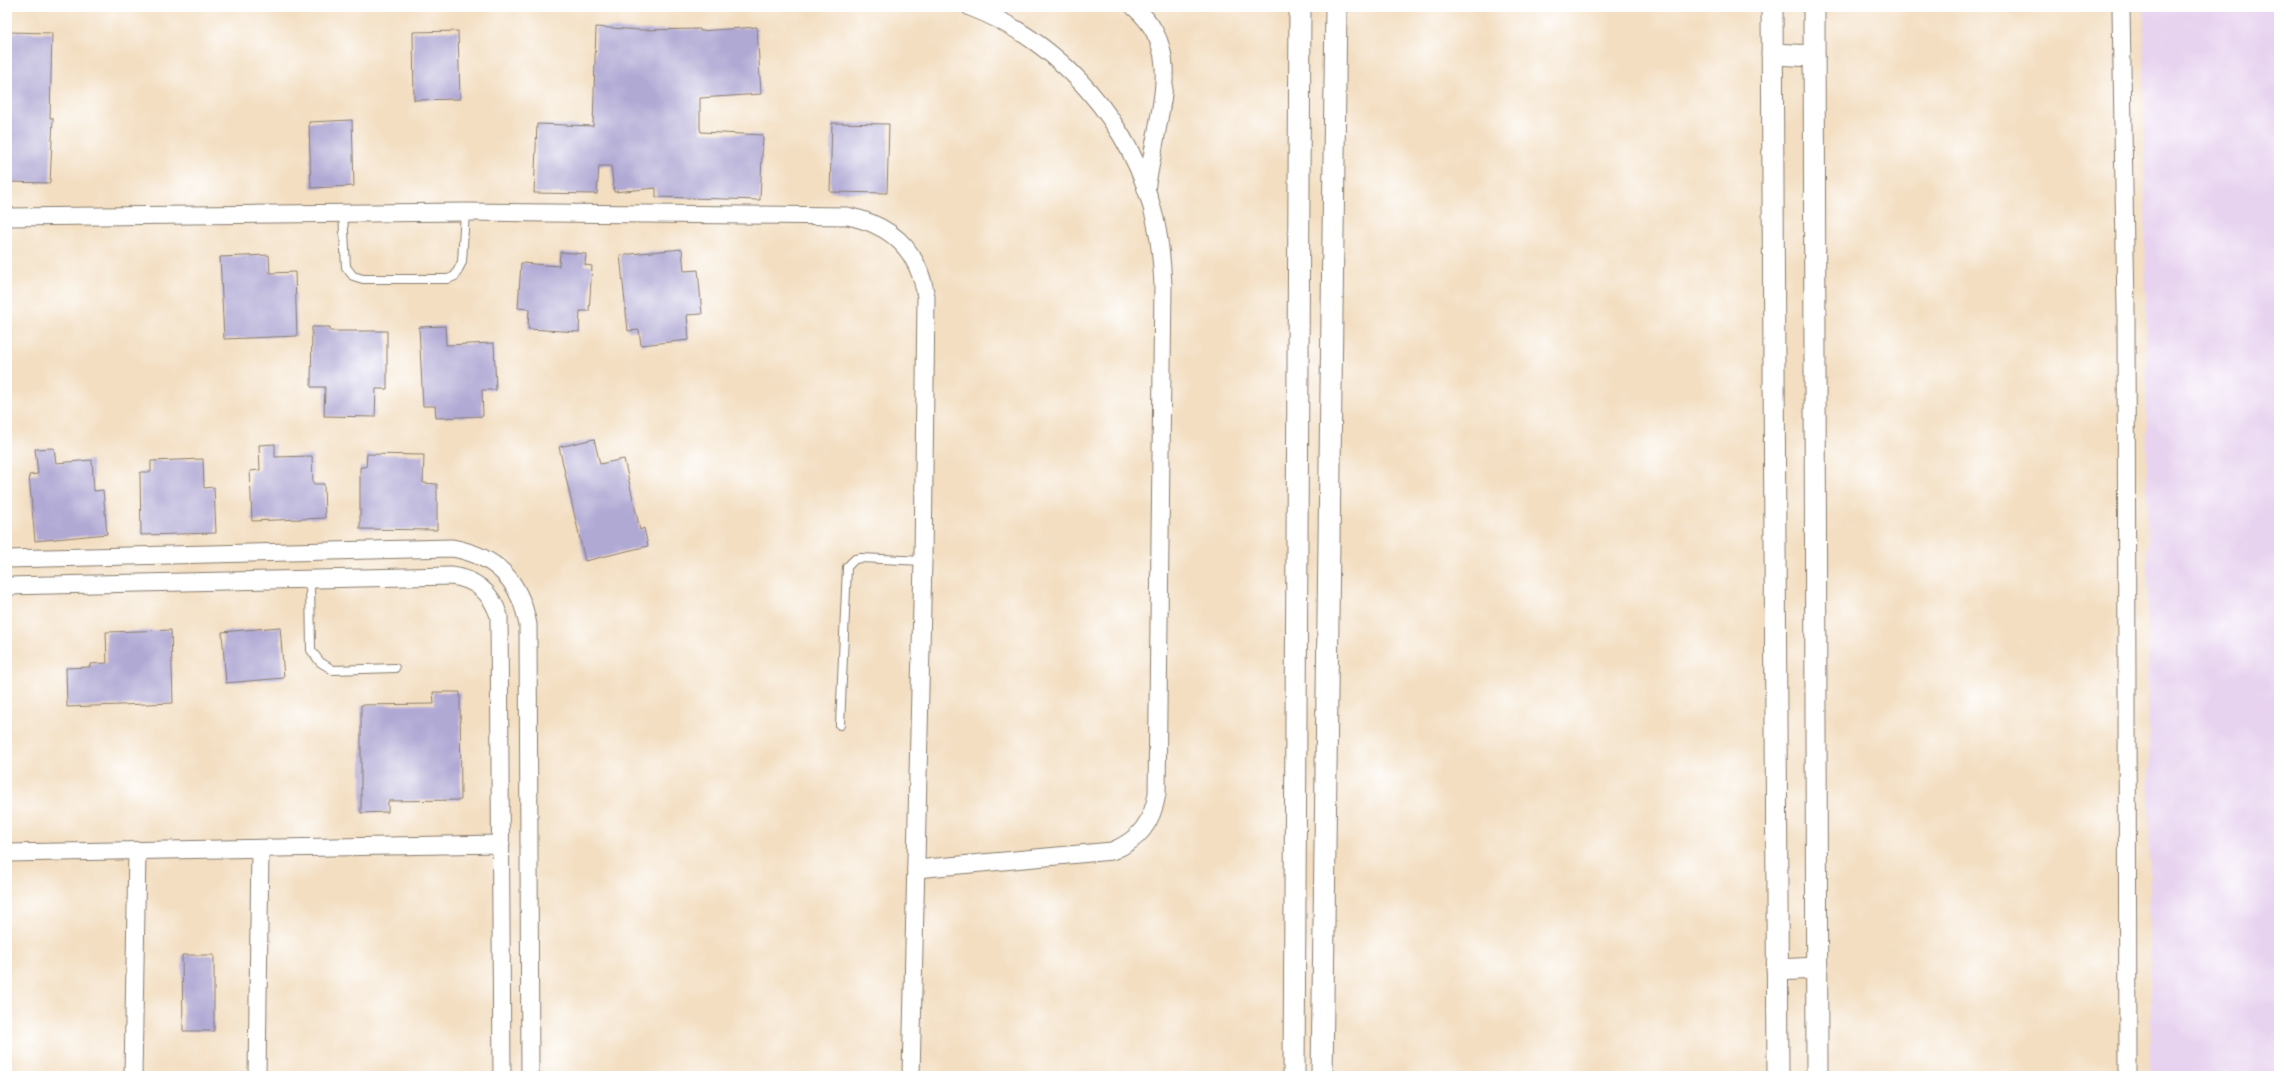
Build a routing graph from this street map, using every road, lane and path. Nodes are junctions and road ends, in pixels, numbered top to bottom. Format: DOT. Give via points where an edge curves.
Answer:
graph roads {
  1 [pos="970,7"];
  2 [pos="1134,7"];
  3 [pos="1300,7"];
  4 [pos="1336,7"];
  5 [pos="1772,7"];
  6 [pos="1814,7"];
  7 [pos="2121,7"];
  8 [pos="1772,54"];
  9 [pos="1814,56"];
  10 [pos="1146,188"];
  11 [pos="343,212"];
  12 [pos="465,212"];
  13 [pos="7,217"];
  14 [pos="7,559"];
  15 [pos="923,561"];
  16 [pos="310,580"];
  17 [pos="7,586"];
  18 [pos="395,668"];
  19 [pos="840,725"];
  20 [pos="501,844"];
  21 [pos="260,849"];
  22 [pos="137,852"];
  23 [pos="7,853"];
  24 [pos="916,869"];
  25 [pos="1817,968"];
  26 [pos="1777,970"];
  27 [pos="133,1076"];
  28 [pos="257,1076"];
  29 [pos="502,1076"];
  30 [pos="530,1076"];
  31 [pos="911,1076"];
  32 [pos="1294,1076"];
  33 [pos="1322,1076"];
  34 [pos="1778,1076"];
  35 [pos="1817,1076"];
  36 [pos="2128,1076"];
  1 -- 10 [label="street" via="1010,25 1036,42 1082,83 1120,132"];
  2 -- 10 [label="street" via="1155,33 1165,62 1164,94"];
  3 -- 32 [label="street"];
  4 -- 33 [label="street"];
  5 -- 8 [label="street"];
  6 -- 9 [label="street"];
  7 -- 36 [label="street" via="2126,318"];
  8 -- 9 [label="street"];
  8 -- 26 [label="street"];
  9 -- 25 [label="street"];
  10 -- 24 [label="street" via="1161,249 1163,285 1157,794 1154,809 1138,836 1112,851"];
  11 -- 12 [label="street"];
  11 -- 12 [label="lane" via="346,267 353,276 363,279 441,279 455,276 460,270"];
  11 -- 13 [label="street"];
  12 -- 15 [label="street" via="847,216 863,219 892,233 916,262 926,297"];
  14 -- 30 [label="street" via="452,548 482,557 506,574 521,598 528,625"];
  15 -- 19 [label="lane" via="861,558 854,559 847,567"];
  15 -- 24 [label="street"];
  16 -- 17 [label="street"];
  16 -- 18 [label="lane" via="311,650 320,662 333,670"];
  16 -- 20 [label="street" via="451,576 472,581 489,595 499,616"];
  20 -- 21 [label="street"];
  20 -- 29 [label="street"];
  21 -- 22 [label="street"];
  21 -- 28 [label="street"];
  22 -- 23 [label="street"];
  22 -- 27 [label="street"];
  24 -- 31 [label="street"];
  25 -- 26 [label="street"];
  25 -- 35 [label="street"];
  26 -- 34 [label="street"];
}
